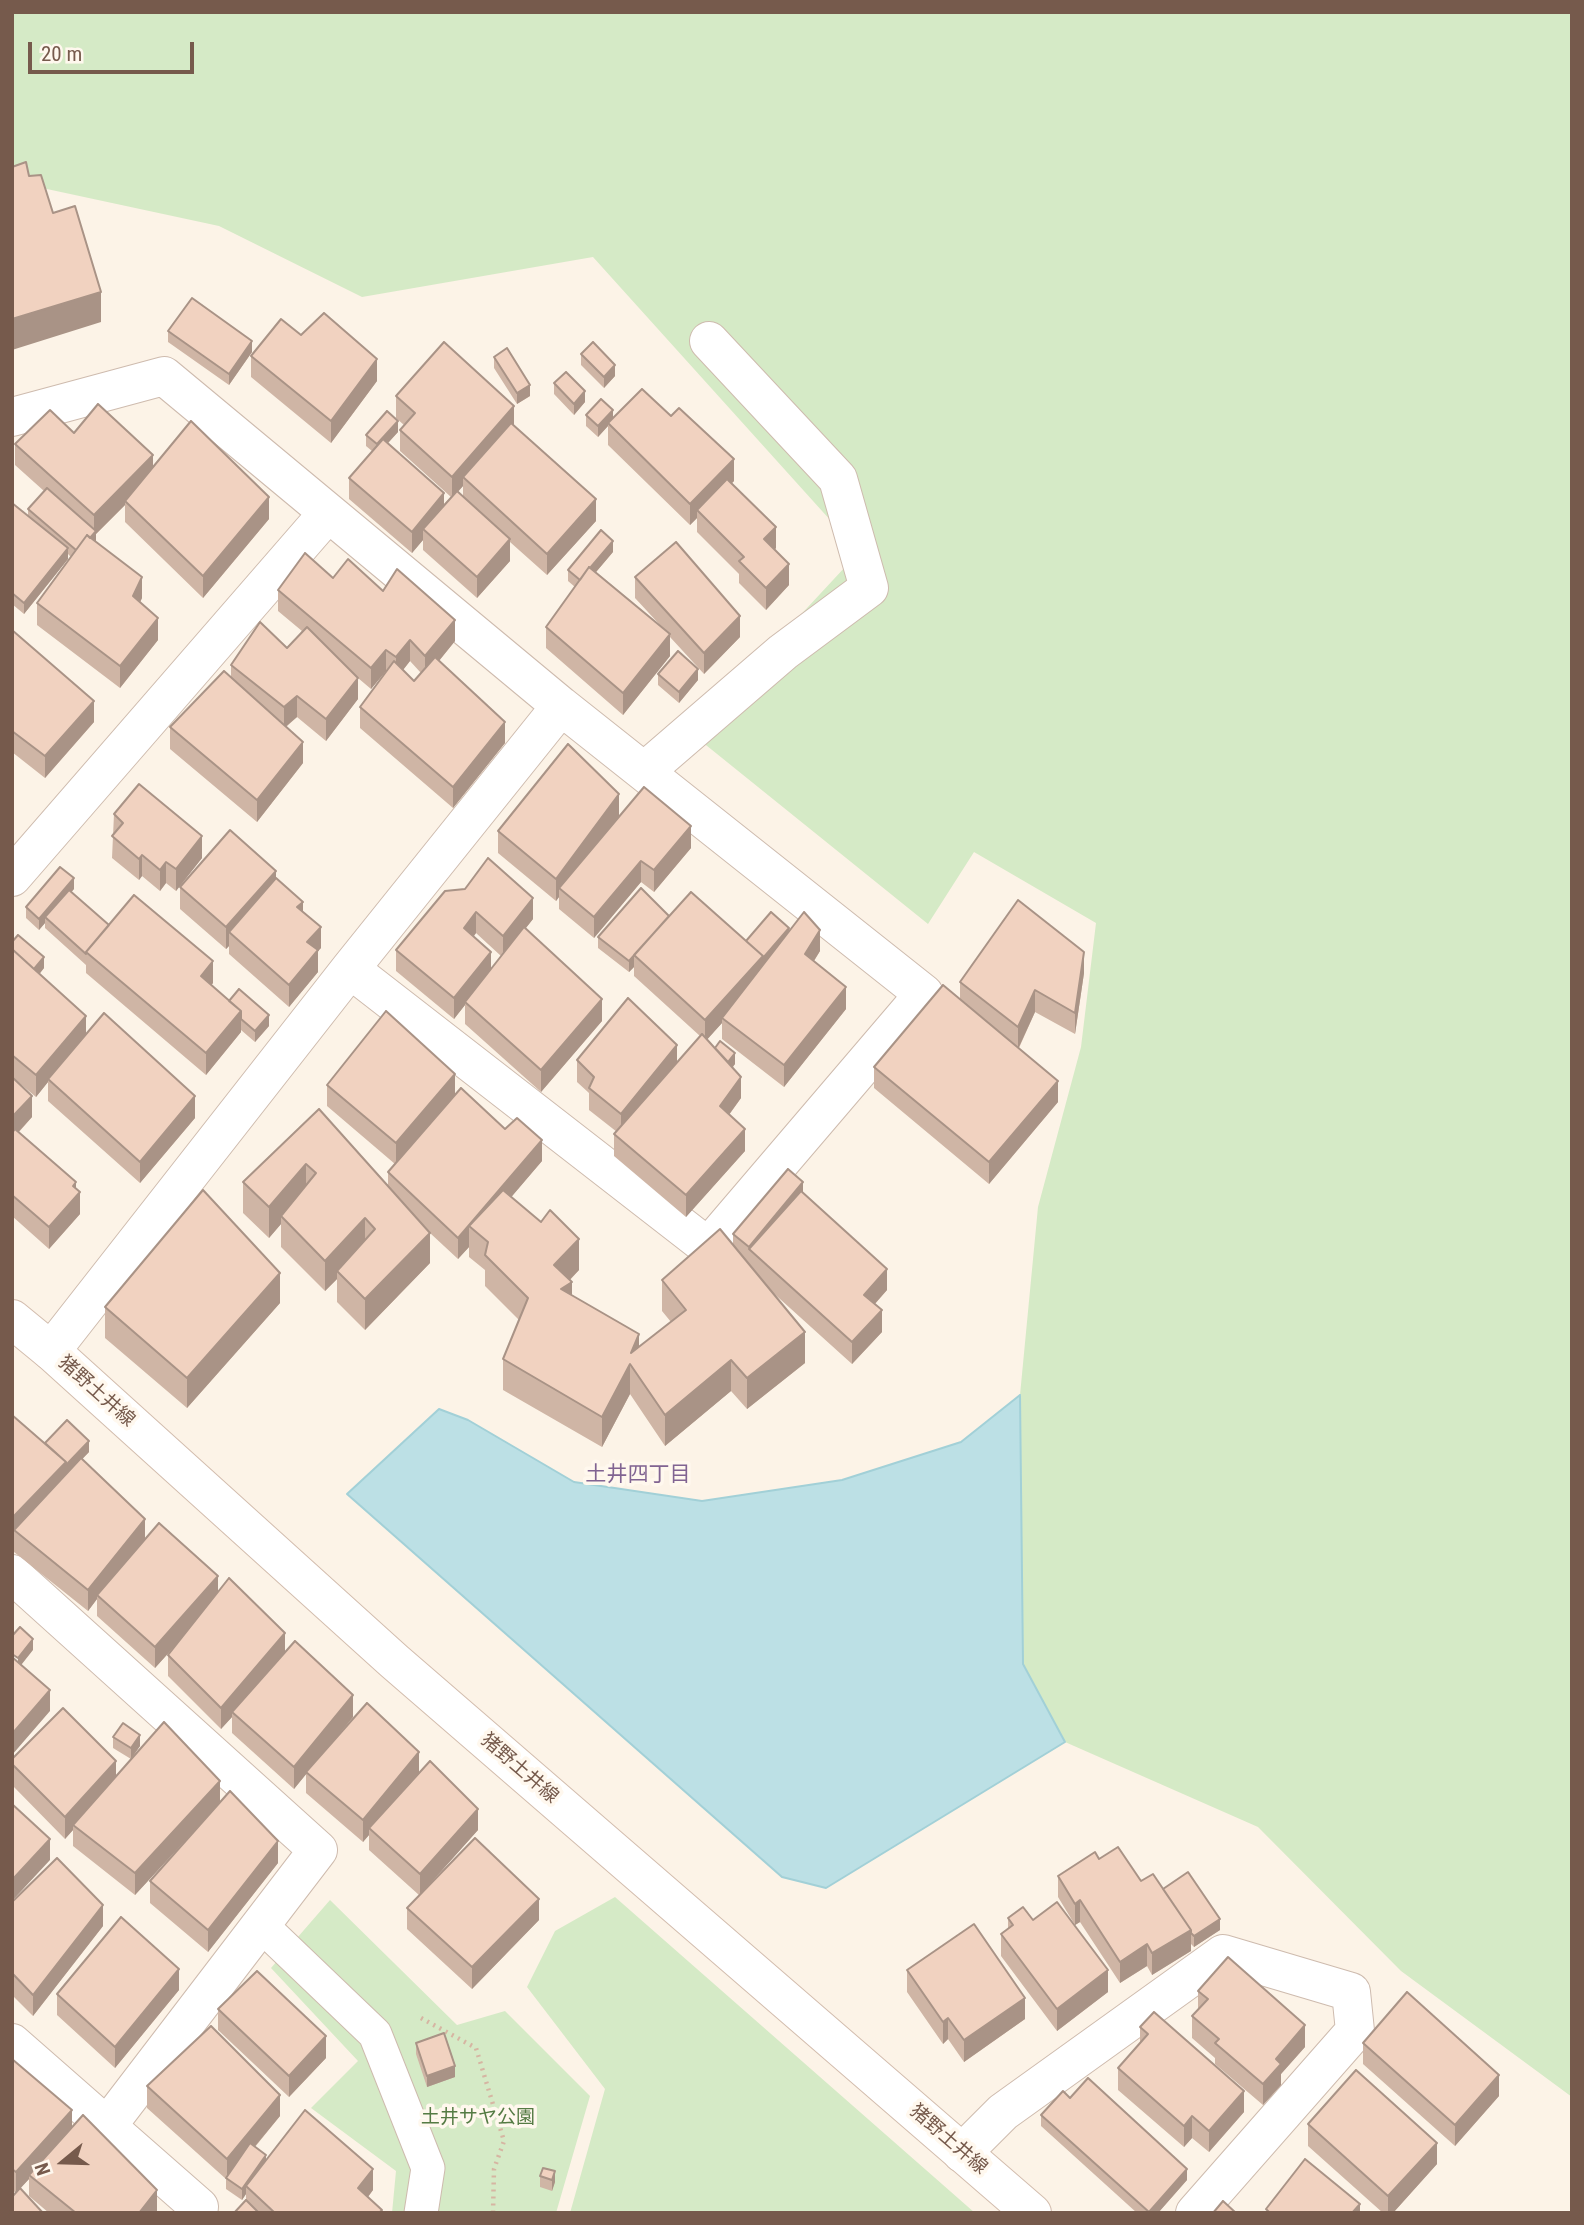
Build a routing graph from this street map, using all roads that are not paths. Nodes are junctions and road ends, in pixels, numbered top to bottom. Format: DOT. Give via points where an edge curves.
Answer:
graph roads {
  1 [pos="709,341"];
  2 [pos="12,417"];
  3 [pos="328,513"];
  4 [pos="561,706"];
  5 [pos="645,771"];
  6 [pos="12,877"];
  7 [pos="350,969"];
  8 [pos="12,1319"];
  9 [pos="51,1351"];
  10 [pos="12,1574"];
  11 [pos="261,1925"];
  12 [pos="12,2043"];
  13 [pos="107,2126"];
  14 [pos="962,2152"];
  15 [pos="194,2213"];
  16 [pos="421,2213"];
  17 [pos="1032,2213"];
  18 [pos="1195,2213"];
  1 -- 5 [label="street" via="838,479 869,588 783,652"];
  2 -- 3 [label="street" via="164,376"];
  3 -- 4 [label="street"];
  3 -- 6 [label="street"];
  4 -- 5 [label="street"];
  4 -- 7 [label="street"];
  5 -- 7 [label="street" via="924,994 708,1247"];
  7 -- 9 [label="street"];
  8 -- 9 [label="street, 猪野土井線"];
  9 -- 14 [label="street, 猪野土井線" via="394,1661"];
  10 -- 11 [label="street" via="318,1850"];
  11 -- 13 [label="street"];
  11 -- 16 [label="lane" via="374,2034 428,2168"];
  12 -- 13 [label="street"];
  13 -- 15 [label="street" via="199,2207"];
  14 -- 17 [label="street, 猪野土井線"];
  14 -- 18 [label="street" via="1003,2112 1223,1954 1351,1992 1354,2031"];
}
